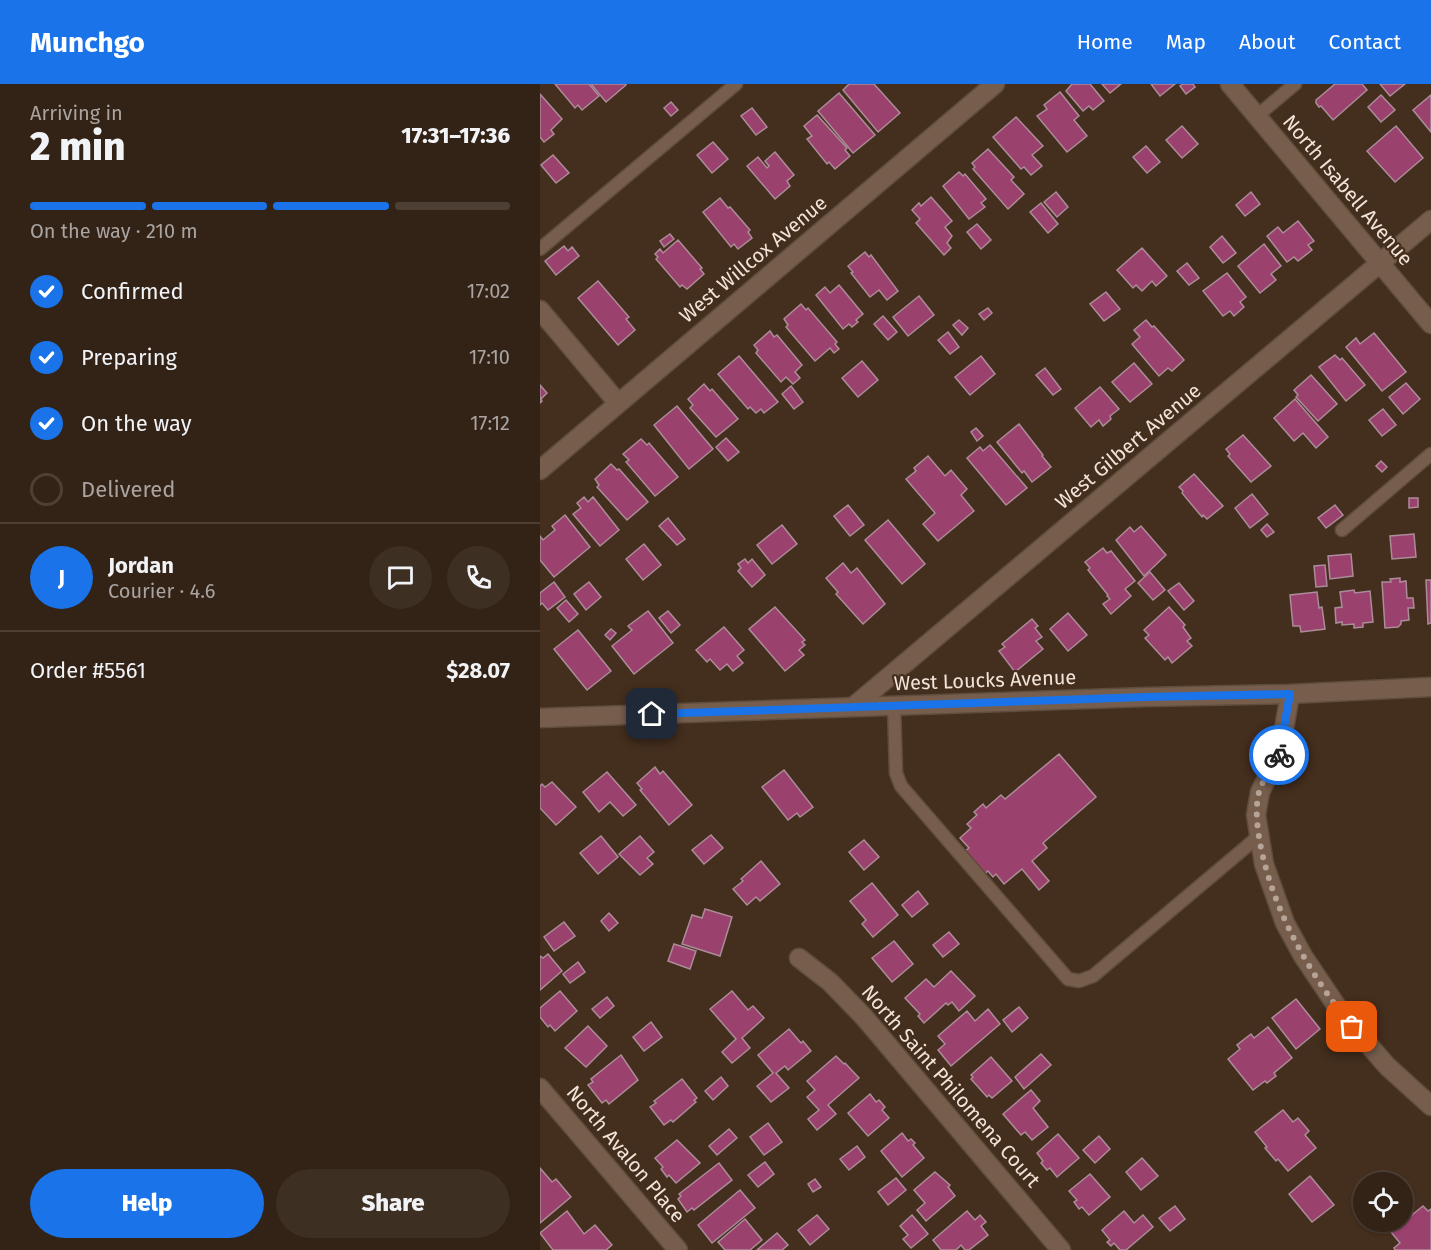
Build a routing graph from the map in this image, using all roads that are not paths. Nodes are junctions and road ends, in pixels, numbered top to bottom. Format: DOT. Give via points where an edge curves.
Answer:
graph roads {
  1 [pos="736,84"];
  2 [pos="995,84"];
  3 [pos="1230,84"];
  4 [pos="1295,84"];
  5 [pos="1257,116"];
  6 [pos="1431,220"];
  7 [pos="540,249"];
  8 [pos="1380,263"];
  9 [pos="540,310"];
  10 [pos="1431,324"];
  11 [pos="618,403"];
  12 [pos="1431,454"];
  13 [pos="540,470"];
  14 [pos="1342,530"];
  15 [pos="1431,687"];
  16 [pos="1290,694"];
  17 [pos="894,705"];
  18 [pos="854,707"];
  19 [pos="540,718"];
  20 [pos="1259,836"];
  21 [pos="800,958"];
  22 [pos="540,1088"];
  23 [pos="1431,1106"];
  24 [pos="678,1250"];
  25 [pos="1061,1250"];
  1 -- 7 [label="lane"];
  2 -- 11 [label="street, West Willcox Avenue"];
  3 -- 5 [label="street, North Isabell Avenue"];
  4 -- 5 [label="lane"];
  5 -- 8 [label="street, North Isabell Avenue"];
  6 -- 8 [label="street, West Gilbert Avenue"];
  8 -- 10 [label="street, North Isabell Avenue"];
  8 -- 18 [label="street, West Gilbert Avenue"];
  9 -- 11 [label="street"];
  11 -- 13 [label="street, West Willcox Avenue"];
  12 -- 14 [label="lane"];
  15 -- 16 [label="street, West Loucks Avenue"];
  16 -- 17 [label="street, West Loucks Avenue"];
  16 -- 20 [label="street" via="1280,753 1260,792 1256,815"];
  17 -- 18 [label="street, West Loucks Avenue"];
  17 -- 20 [label="lane" via="896,773 901,786 1068,979 1079,981 1093,976"];
  18 -- 19 [label="street, West Loucks Avenue"];
  20 -- 23 [label="street" via="1264,864 1285,923 1303,956 1363,1039"];
  21 -- 25 [label="street, North Saint Philomena Court" via="864,1017"];
  22 -- 24 [label="street, North Avalon Place"];
}
